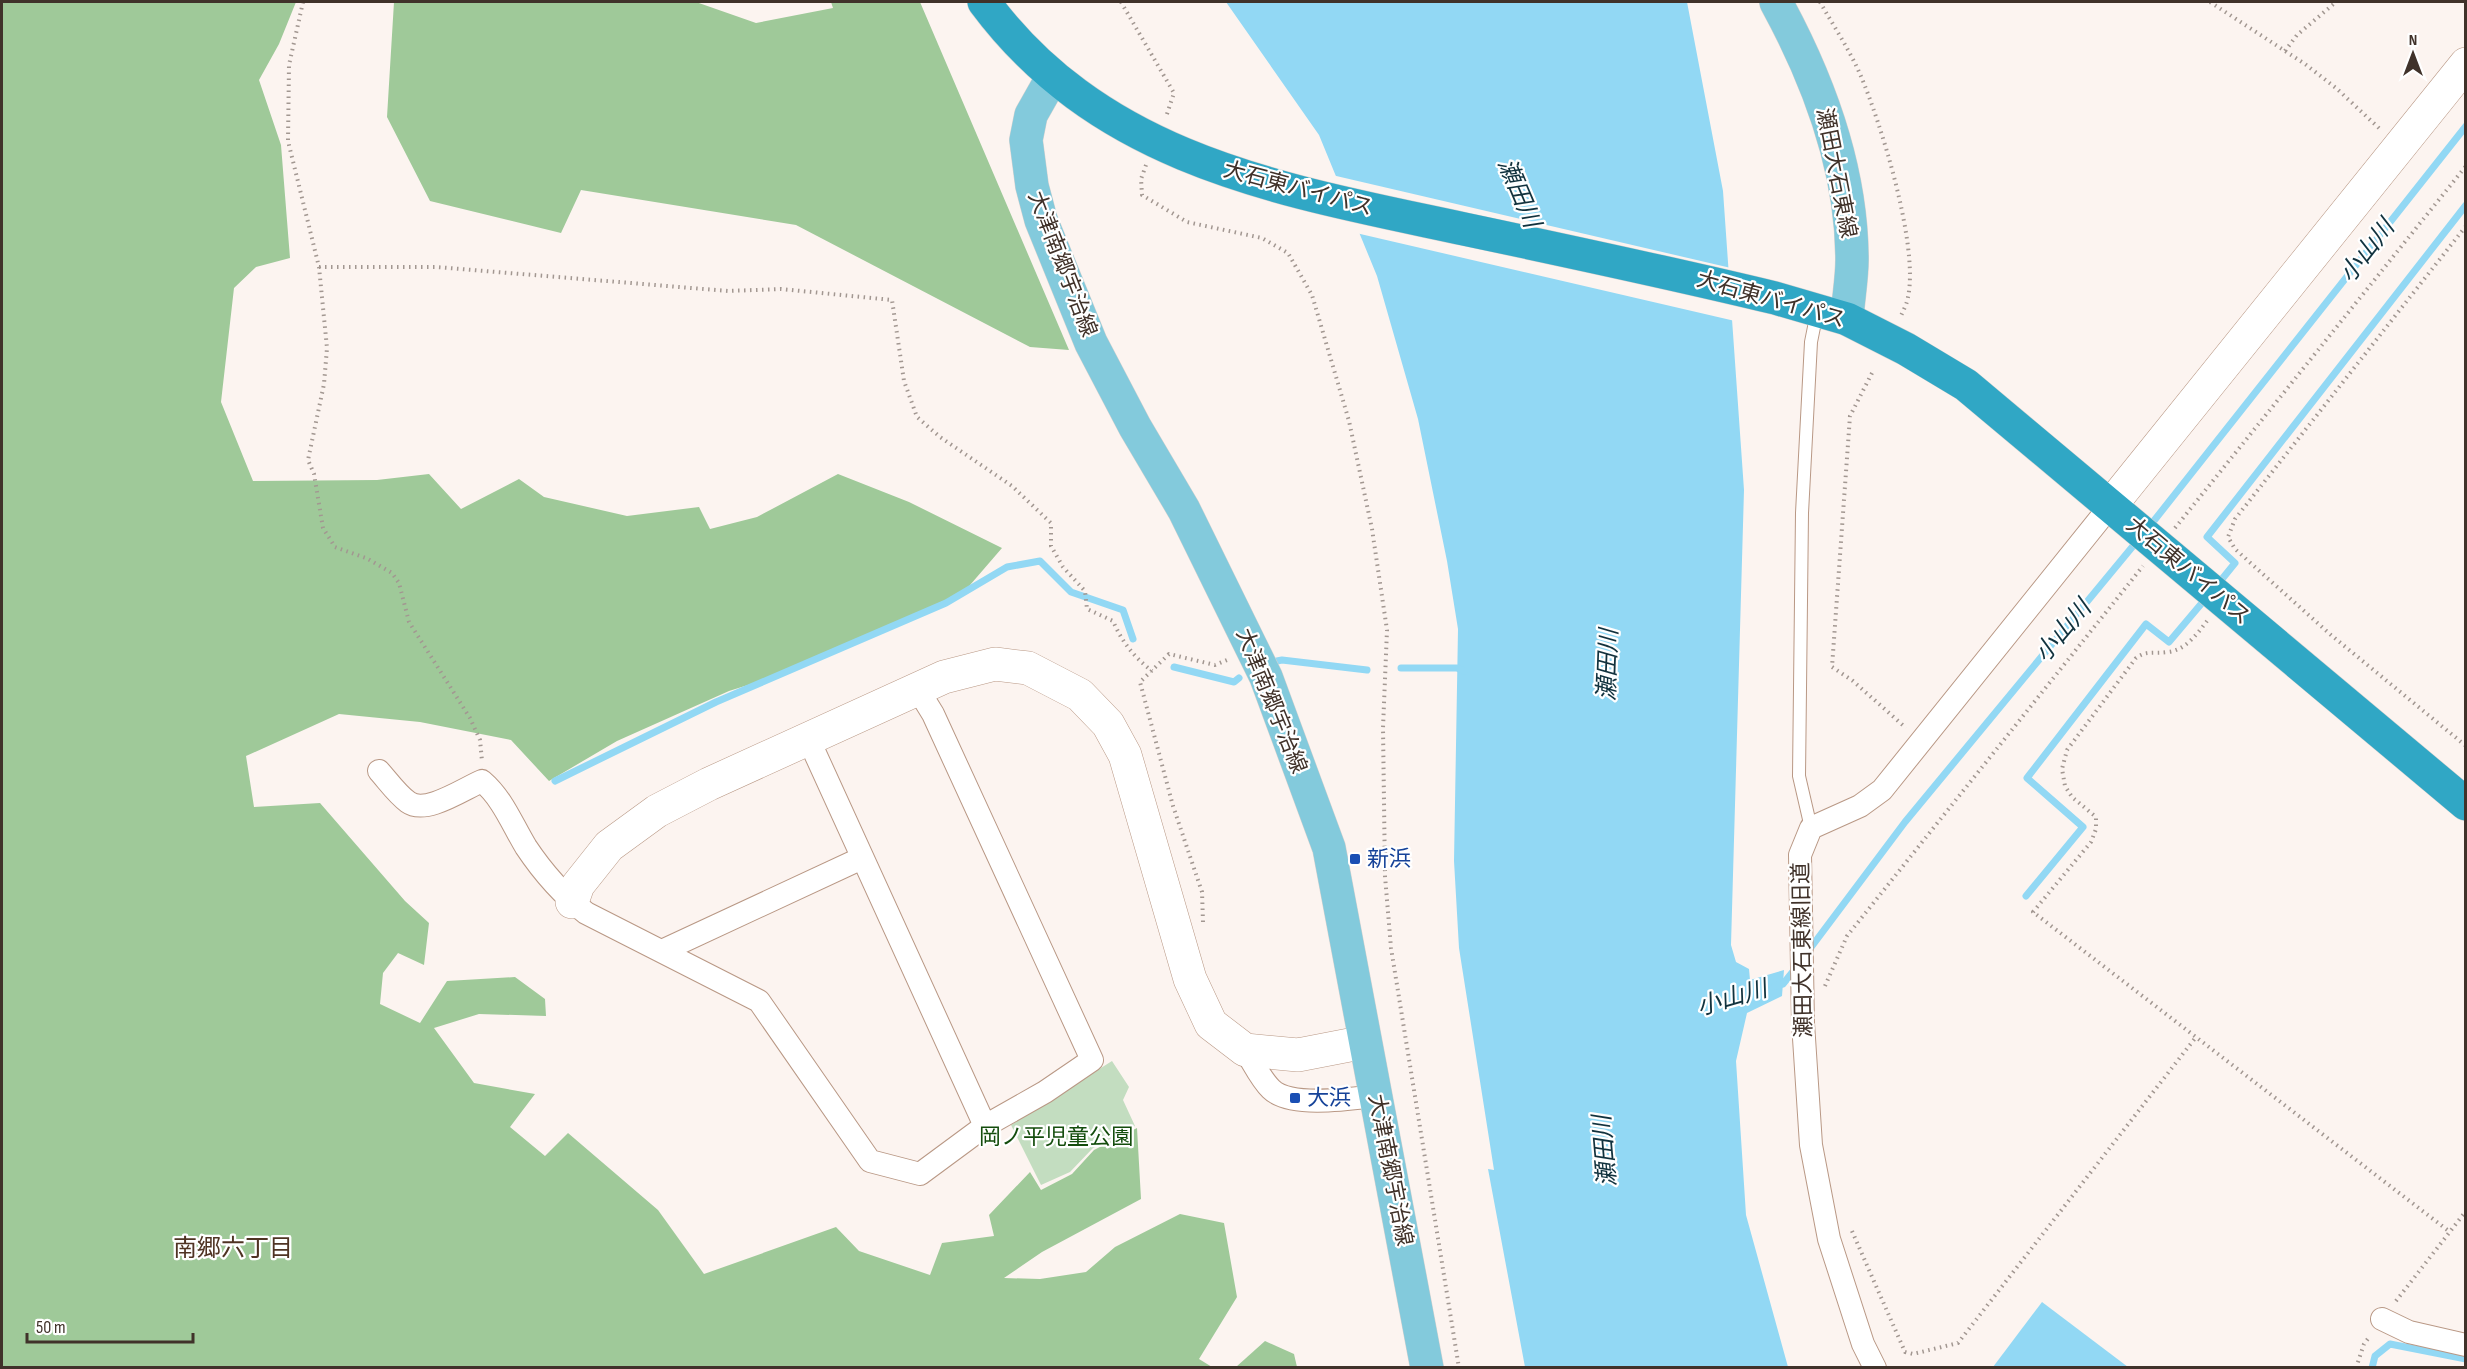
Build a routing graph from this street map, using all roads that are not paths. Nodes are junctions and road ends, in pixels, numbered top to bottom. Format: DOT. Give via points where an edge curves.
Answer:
graph roads {
  1 [pos="984,2"];
  2 [pos="1776,2"];
  3 [pos="2466,64"];
  4 [pos="1053,76"];
  5 [pos="1832,315"];
  6 [pos="2111,505"];
  7 [pos="917,688"];
  8 [pos="808,738"];
  9 [pos="379,771"];
  10 [pos="2466,804"];
  11 [pos="1811,828"];
  12 [pos="862,858"];
  13 [pos="572,902"];
  14 [pos="662,951"];
  15 [pos="1365,1041"];
  16 [pos="1245,1050"];
  17 [pos="1375,1096"];
  18 [pos="985,1126"];
  19 [pos="2382,1320"];
  20 [pos="2466,1345"];
  21 [pos="1427,1368"];
  22 [pos="1875,1368"];
  1 -- 4 [label="highway, 大石東バイパス"];
  2 -- 5 [label="main road, 瀬田大石東線" via="1797,39 1821,98 1837,152 1852,260"];
  3 -- 6 [label="street"];
  4 -- 5 [label="highway, 大石東バイパス" via="1155,143 1212,167 1327,199 1775,298"];
  4 -- 15 [label="main road, 大津南郷宇治線" via="1031,115 1026,140 1041,220 1091,343 1184,510 1266,677 1329,848"];
  5 -- 6 [label="highway, 大石東バイパス" via="1906,349 1966,385"];
  5 -- 11 [label="lane" via="1811,342 1802,513 1799,776"];
  6 -- 10 [label="highway, 大石東バイパス"];
  6 -- 11 [label="street" via="1882,790 1860,806"];
  7 -- 8 [label="street"];
  7 -- 16 [label="street" via="944,676 995,664 1028,668 1080,695 1108,724 1125,755 1190,979 1211,1024"];
  7 -- 18 [label="street" via="933,714 1092,1060"];
  8 -- 12 [label="street"];
  8 -- 13 [label="street" via="657,811 609,846 578,885"];
  9 -- 13 [label="street" via="408,802 417,806 434,805 482,781 495,792 527,848"];
  11 -- 22 [label="street, 瀬田大石東線旧道" via="1800,855 1803,1023 1811,1145 1829,1239 1863,1344"];
  12 -- 14 [label="street"];
  12 -- 18 [label="street"];
  13 -- 14 [label="street"];
  14 -- 18 [label="street" via="759,1001 870,1161 920,1174"];
  15 -- 16 [label="street" via="1298,1055"];
  15 -- 17 [label="main road, 大津南郷宇治線"];
  16 -- 17 [label="street" via="1272,1090 1321,1102"];
  17 -- 21 [label="main road, 大津南郷宇治線"];
  19 -- 20 [label="street" via="2409,1332"];
}
